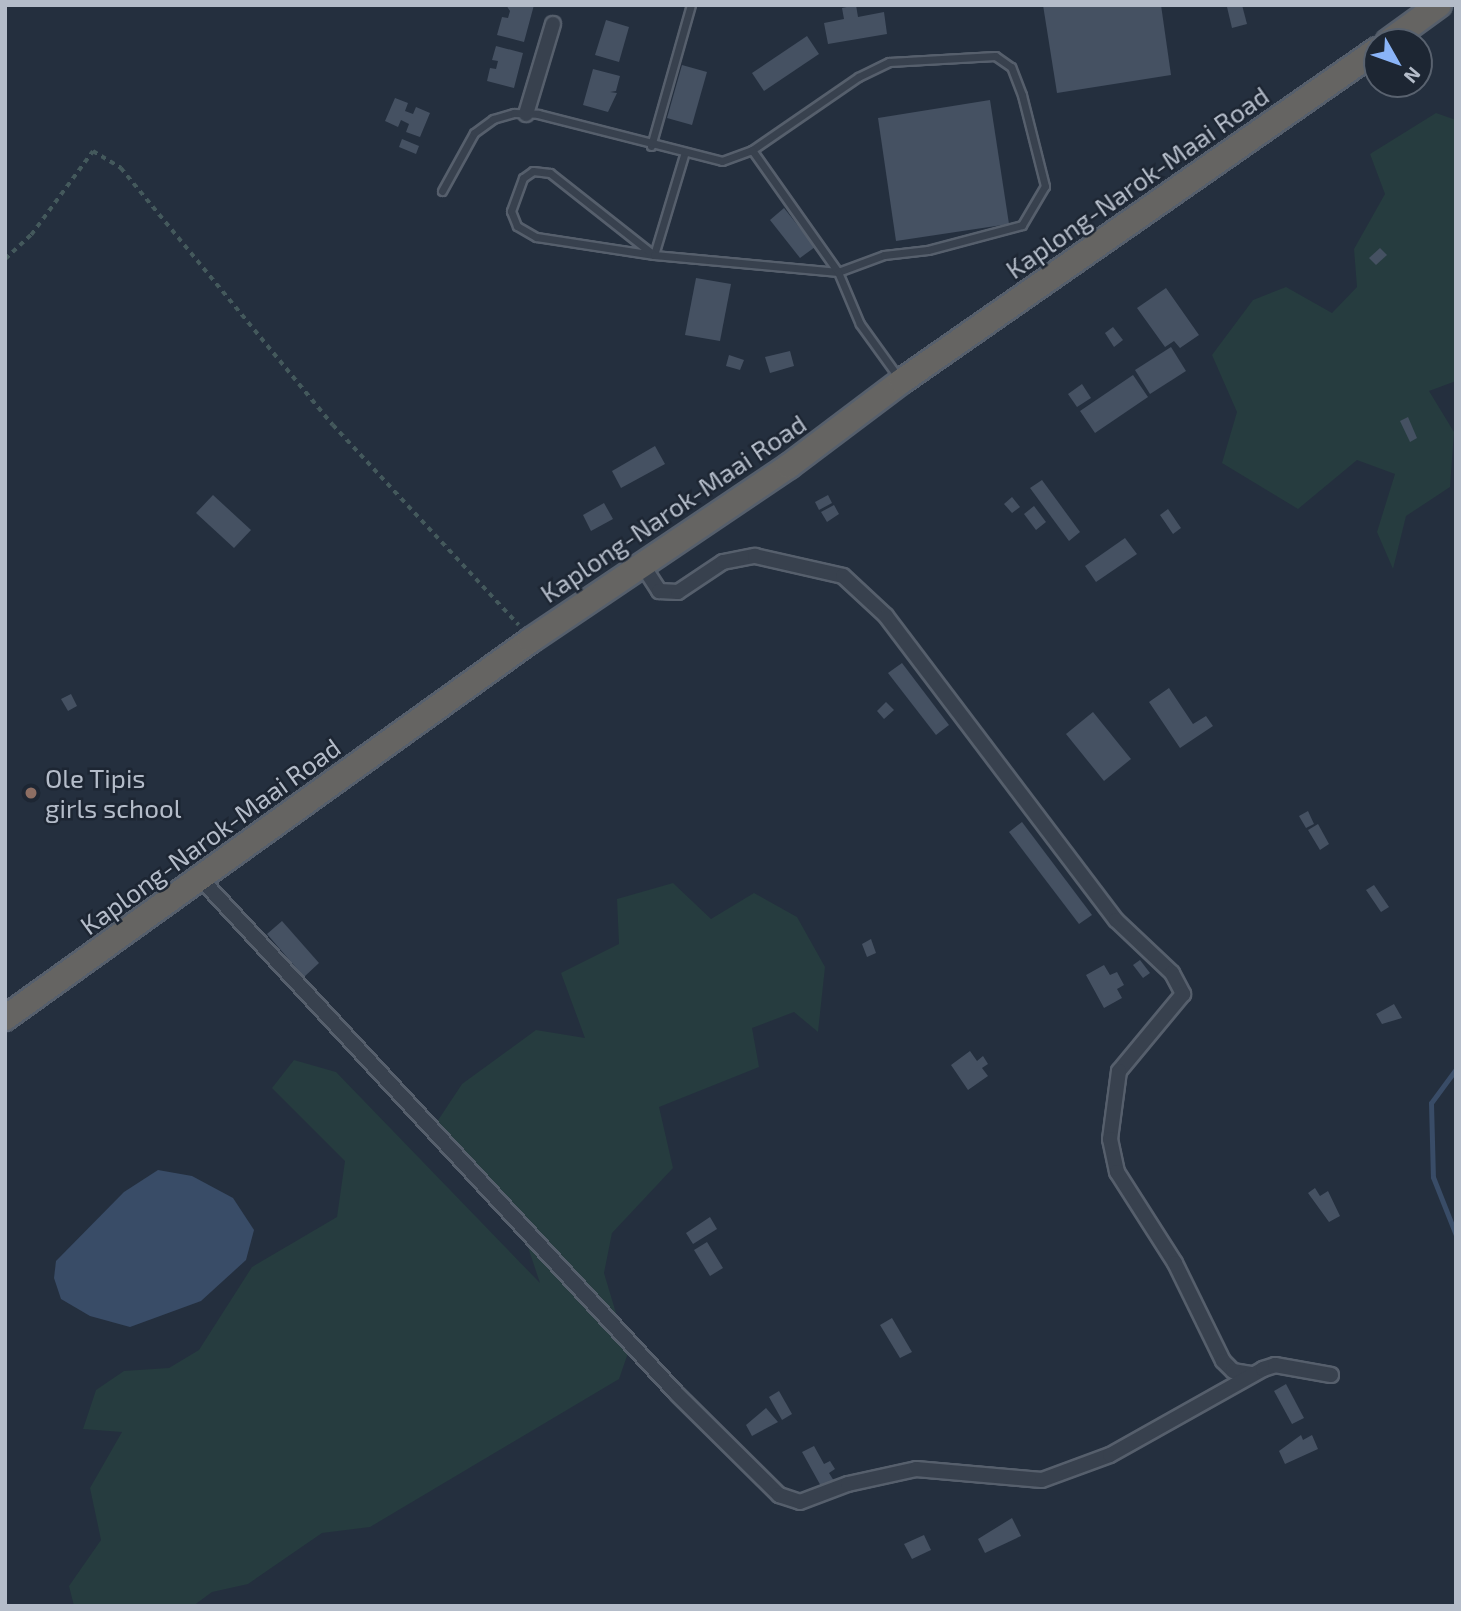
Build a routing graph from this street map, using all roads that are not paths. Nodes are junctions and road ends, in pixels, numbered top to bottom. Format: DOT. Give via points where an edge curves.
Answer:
graph roads {
  1 [pos="691,5"];
  2 [pos="1439,5"];
  3 [pos="553,24"];
  4 [pos="1407,28"];
  5 [pos="1363,60"];
  6 [pos="526,114"];
  7 [pos="651,146"];
  8 [pos="752,150"];
  9 [pos="684,155"];
  10 [pos="442,191"];
  11 [pos="654,255"];
  12 [pos="838,272"];
  13 [pos="902,381"];
  14 [pos="643,566"];
  15 [pos="201,879"];
  16 [pos="5,1018"];
  17 [pos="1251,1374"];
  18 [pos="1331,1374"];
  1 -- 7 [label="lane"];
  2 -- 4 [label="highway"];
  3 -- 6 [label="street"];
  5 -- 13 [label="highway, Kaplong-Narok-Maai Road"];
  6 -- 7 [label="lane"];
  6 -- 10 [label="lane" via="493,119 474,133"];
  7 -- 9 [label="lane"];
  8 -- 9 [label="lane" via="722,161"];
  8 -- 12 [label="lane"];
  8 -- 12 [label="lane" via="858,77 889,62 995,56 1011,66 1045,186 1022,225 928,250 884,255"];
  9 -- 11 [label="lane"];
  11 -- 11 [label="lane" via="550,173 533,172 514,192 511,211 517,226 536,237"];
  11 -- 12 [label="lane"];
  12 -- 13 [label="lane" via="860,324"];
  13 -- 14 [label="highway, Kaplong-Narok-Maai Road"];
  14 -- 15 [label="highway, Kaplong-Narok-Maai Road" via="531,640"];
  14 -- 17 [label="street" via="659,591 678,592 723,562 755,556 843,576 886,616 1116,920 1172,973 1183,994 1119,1071 1110,1139 1117,1172 1175,1263 1223,1361 1233,1371"];
  15 -- 16 [label="highway, Kaplong-Narok-Maai Road"];
  15 -- 17 [label="street" via="677,1394 779,1494 800,1502 848,1484 916,1469 1042,1480 1110,1455"];
  17 -- 18 [label="street" via="1275,1365"];
}
